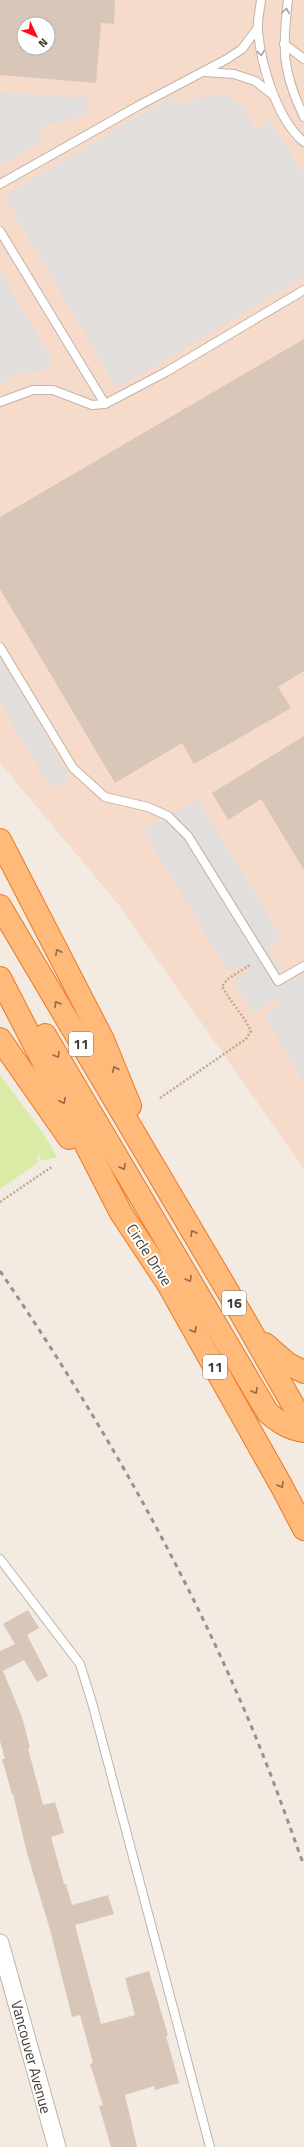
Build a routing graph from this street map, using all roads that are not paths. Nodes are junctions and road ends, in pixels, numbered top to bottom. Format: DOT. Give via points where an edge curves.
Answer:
graph roads {
  1 [pos="261,0"];
  2 [pos="288,0"];
  3 [pos="258,29"];
  4 [pos="284,44"];
  5 [pos="304,59"];
  6 [pos="204,72"];
  7 [pos="274,95"];
  8 [pos="304,117"];
  9 [pos="304,142"];
  10 [pos="0,184"];
  11 [pos="0,230"];
  12 [pos="304,290"];
  13 [pos="0,402"];
  14 [pos="105,404"];
  15 [pos="0,648"];
  16 [pos="0,840"];
  17 [pos="0,906"];
  18 [pos="304,966"];
  19 [pos="0,978"];
  20 [pos="0,1039"];
  21 [pos="162,1182"];
  22 [pos="121,1213"];
  23 [pos="240,1312"];
  24 [pos="304,1372"];
  25 [pos="304,1424"];
  26 [pos="304,1431"];
  27 [pos="304,1529"];
  28 [pos="0,1559"];
  29 [pos="0,1943"];
  30 [pos="57,2147"];
  31 [pos="210,2147"];
  1 -- 3 [label="lane"];
  4 -- 2 [label="lane, one-way"];
  3 -- 6 [label="lane" via="242,49"];
  3 -- 7 [label="lane, one-way" via="263,65"];
  4 -- 5 [label="lane"];
  4 -- 8 [label="lane" via="291,89"];
  6 -- 7 [label="lane" via="234,74 256,81"];
  6 -- 10 [label="lane"];
  7 -- 9 [label="lane" via="294,134"];
  11 -- 14 [label="lane"];
  12 -- 14 [label="lane" via="166,372"];
  13 -- 14 [label="lane" via="33,390 53,390 92,405"];
  15 -- 18 [label="lane" via="73,768 105,797 148,807 168,816 188,836 278,981"];
  21 -- 16 [label="highway, one-way" via="103,1040"];
  21 -- 17 [label="highway, 11, one-way"];
  19 -- 22 [label="highway, Circle Drive / 11, one-way"];
  19 -- 26 [label="highway, one-way" via="30,1009 268,1413 293,1430"];
  20 -- 22 [label="highway"];
  23 -- 21 [label="highway, 16, one-way"];
  22 -- 27 [label="highway, Circle Drive / 11, one-way" via="168,1284"];
  23 -- 24 [label="highway, 16" via="268,1347 288,1364"];
  23 -- 25 [label="highway, 16"];
  28 -- 31 [label="lane" via="80,1664"];
  29 -- 30 [label="street, Vancouver Avenue"];
}
